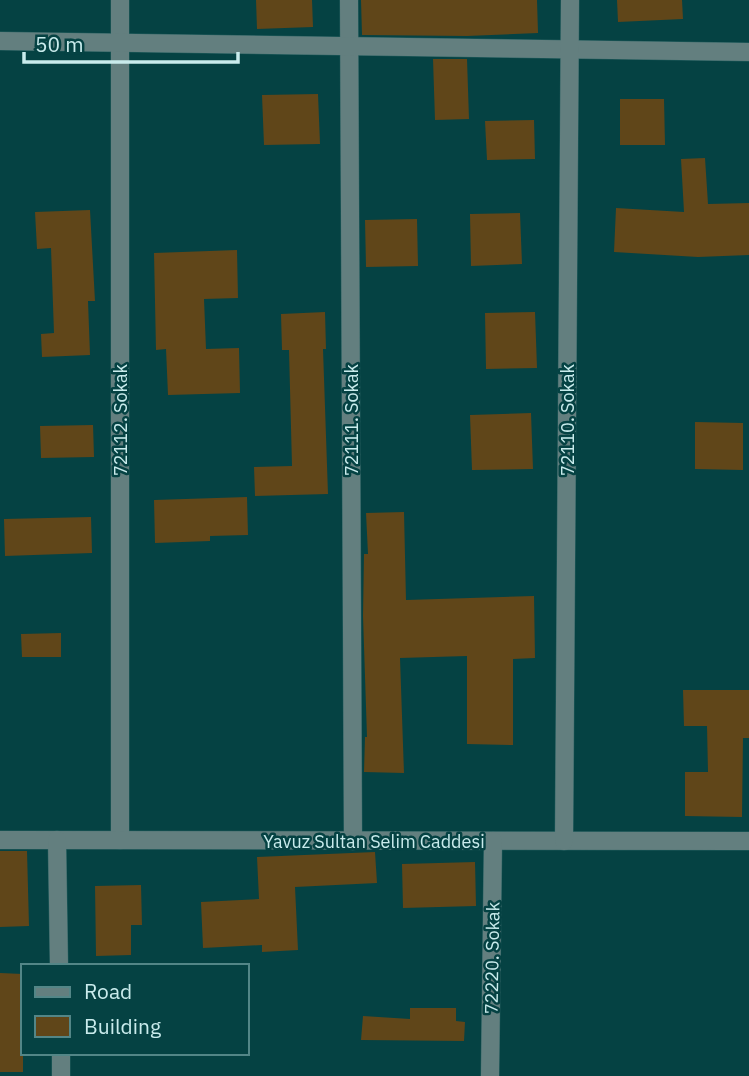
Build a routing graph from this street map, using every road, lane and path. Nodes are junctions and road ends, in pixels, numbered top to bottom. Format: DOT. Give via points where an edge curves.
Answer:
graph roads {
  1 [pos="120,0"];
  2 [pos="349,0"];
  3 [pos="570,0"];
  4 [pos="0,41"];
  5 [pos="120,43"];
  6 [pos="349,46"];
  7 [pos="570,49"];
  8 [pos="749,52"];
  9 [pos="57,840"];
  10 [pos="0,841"];
  11 [pos="120,841"];
  12 [pos="353,841"];
  13 [pos="493,841"];
  14 [pos="564,841"];
  15 [pos="749,841"];
  16 [pos="59,964"];
  17 [pos="61,1055"];
  18 [pos="61,1076"];
  19 [pos="491,1076"];
  1 -- 5 [label="street, 72112. Sokak"];
  2 -- 6 [label="street, 72111. Sokak"];
  3 -- 7 [label="street, 72110. Sokak"];
  4 -- 5 [label="street"];
  5 -- 6 [label="street"];
  5 -- 11 [label="street, 72112. Sokak"];
  6 -- 7 [label="street"];
  6 -- 12 [label="street, 72111. Sokak"];
  7 -- 8 [label="street"];
  7 -- 14 [label="street, 72110. Sokak"];
  9 -- 10 [label="street, Yavuz Sultan Selim Caddesi"];
  9 -- 11 [label="street, Yavuz Sultan Selim Caddesi"];
  9 -- 16 [label="street"];
  11 -- 12 [label="street, Yavuz Sultan Selim Caddesi"];
  12 -- 13 [label="street, Yavuz Sultan Selim Caddesi"];
  13 -- 14 [label="street, Yavuz Sultan Selim Caddesi"];
  13 -- 19 [label="street, 72220. Sokak"];
  14 -- 15 [label="street, Yavuz Sultan Selim Caddesi"];
  17 -- 18 [label="street"];
}
